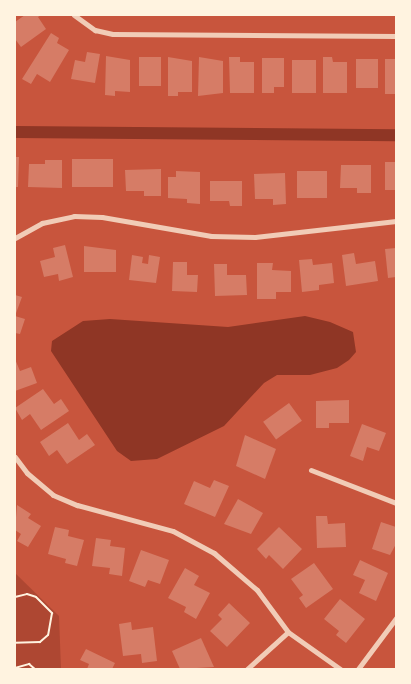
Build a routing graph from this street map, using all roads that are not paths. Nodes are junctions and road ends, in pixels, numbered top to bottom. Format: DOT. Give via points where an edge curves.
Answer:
graph roads {
  1 [pos="74,15"];
  2 [pos="396,36"];
  3 [pos="396,220"];
  4 [pos="15,238"];
  5 [pos="15,457"];
  6 [pos="311,470"];
  7 [pos="396,503"];
  8 [pos="395,621"];
  9 [pos="288,632"];
  10 [pos="247,669"];
  11 [pos="340,669"];
  12 [pos="358,669"];
  1 -- 2 [label="street" via="95,30 113,34"];
  3 -- 4 [label="street" via="255,237 211,236 102,217 74,216 42,223"];
  5 -- 9 [label="street" via="39,485 61,498 173,531 214,553 257,590"];
  6 -- 7 [label="street"];
  8 -- 12 [label="street"];
  9 -- 10 [label="street"];
  9 -- 11 [label="street"];
}
